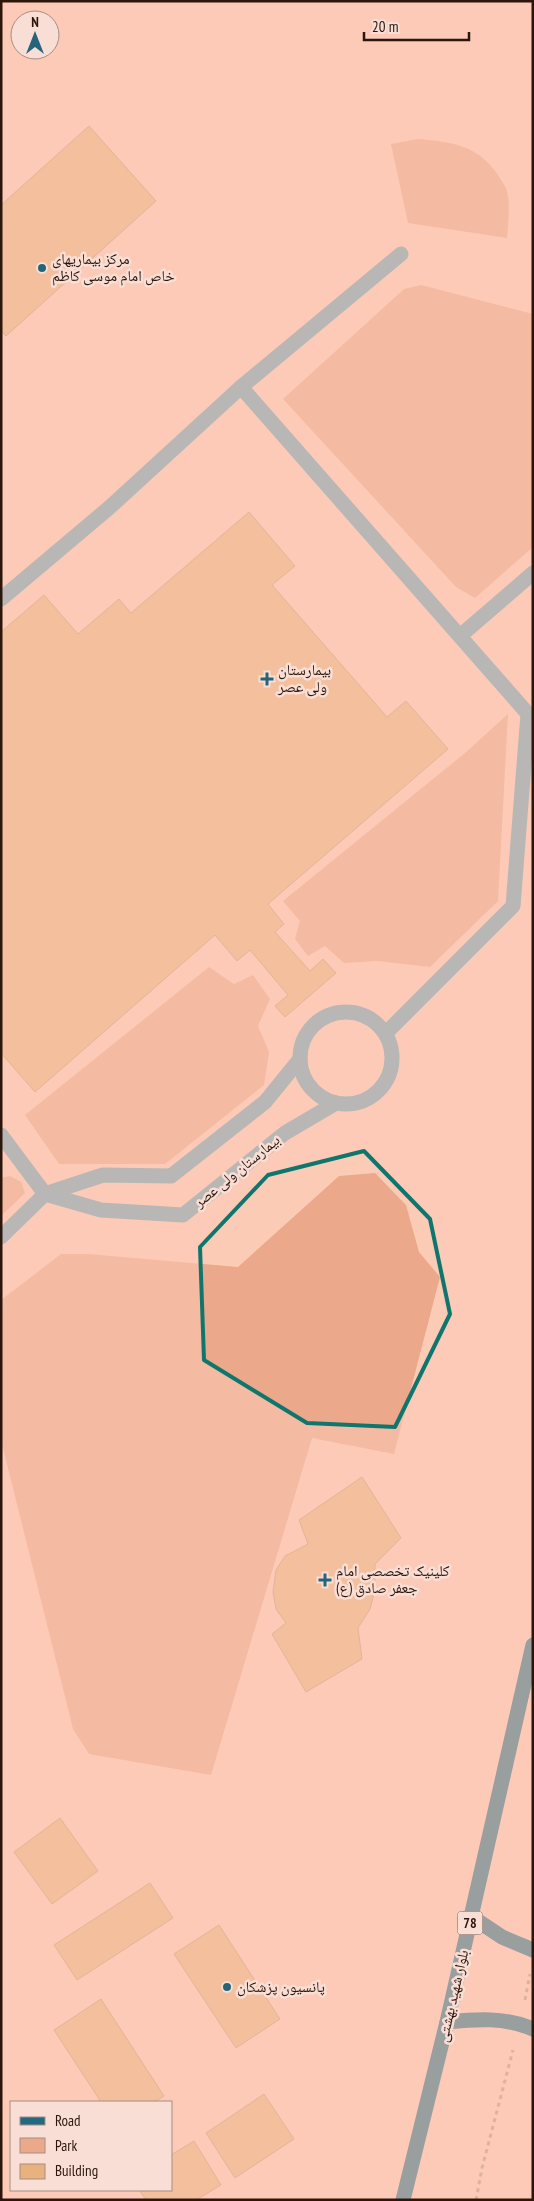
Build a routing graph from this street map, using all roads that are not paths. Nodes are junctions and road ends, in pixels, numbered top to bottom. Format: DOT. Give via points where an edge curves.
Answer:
graph roads {
  1 [pos="402,254"];
  2 [pos="242,387"];
  3 [pos="533,573"];
  4 [pos="1,600"];
  5 [pos="460,636"];
  6 [pos="386,1033"];
  7 [pos="300,1059"];
  8 [pos="336,1103"];
  9 [pos="1,1135"];
  10 [pos="45,1194"];
  11 [pos="1,1237"];
  12 [pos="533,1645"];
  13 [pos="472,1917"];
  14 [pos="533,1950"];
  15 [pos="447,2022"];
  16 [pos="526,2026"];
  17 [pos="403,2200"];
  1 -- 2 [label="lane"];
  2 -- 4 [label="lane"];
  2 -- 5 [label="lane"];
  3 -- 5 [label="lane"];
  5 -- 6 [label="lane" via="528,714 512,906"];
  6 -- 7 [label="lane" via="377,1021 364,1014 333,1013 319,1019 309,1030 302,1044"];
  6 -- 8 [label="lane" via="392,1047 393,1063 389,1078 367,1100 352,1104"];
  7 -- 8 [label="lane" via="302,1074 310,1087 322,1098"];
  7 -- 10 [label="lane" via="265,1102 171,1176 103,1175"];
  8 -- 10 [label="lane, بیمارستان ولی عصر" via="285,1133 183,1215 101,1210"];
  9 -- 10 [label="lane"];
  10 -- 11 [label="lane"];
  12 -- 13 [label="main road, بلوار شهید بهشتی / 78"];
  13 -- 14 [label="main road" via="502,1937"];
  13 -- 15 [label="main road, بلوار شهید بهشتی / 78"];
  15 -- 16 [label="main road" via="484,2018"];
  15 -- 17 [label="main road, بلوار شهید بهشتی / 78"];
}
